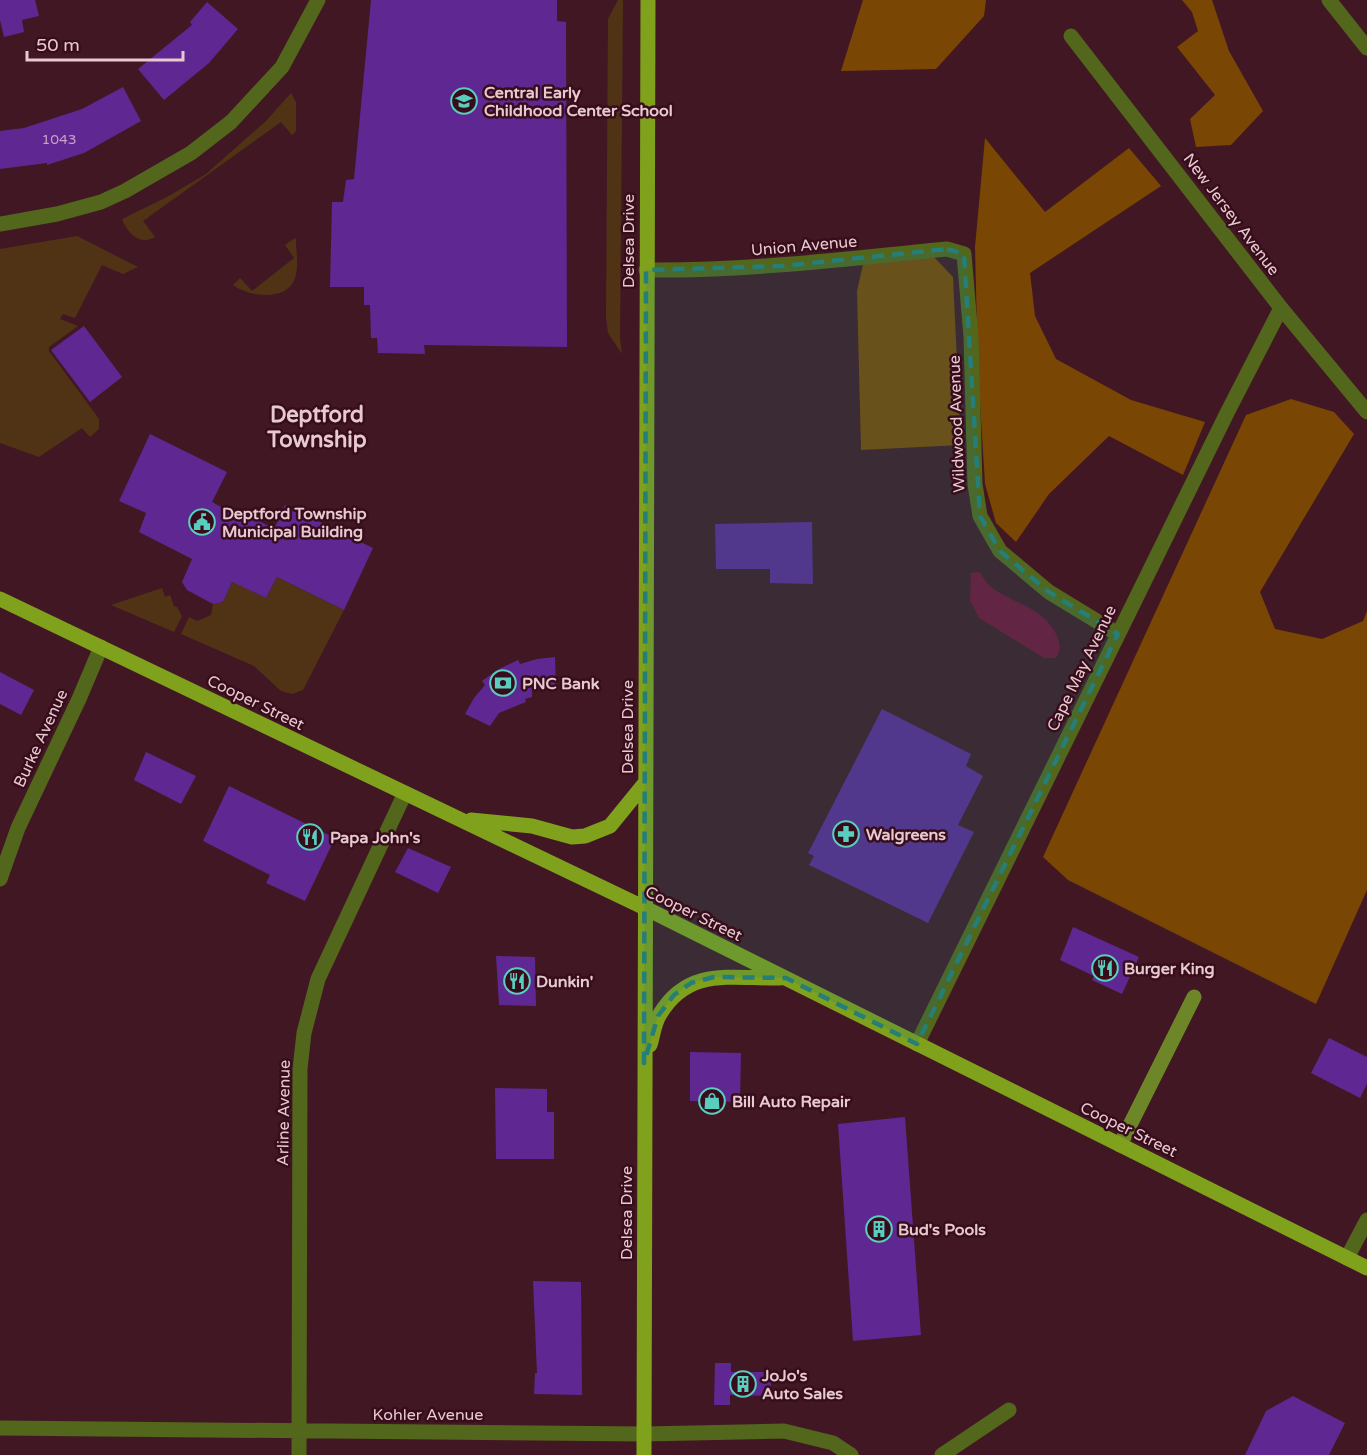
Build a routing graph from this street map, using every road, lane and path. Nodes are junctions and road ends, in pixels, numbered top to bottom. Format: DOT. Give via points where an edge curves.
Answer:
graph roads {
  1 [pos="318,0"];
  2 [pos="648,0"];
  3 [pos="1329,0"];
  4 [pos="1071,36"];
  5 [pos="1367,48"];
  6 [pos="0,224"];
  7 [pos="964,254"];
  8 [pos="646,270"];
  9 [pos="1281,308"];
  10 [pos="1367,412"];
  11 [pos="0,599"];
  12 [pos="1118,634"];
  13 [pos="101,647"];
  14 [pos="645,783"];
  15 [pos="405,793"];
  16 [pos="459,819"];
  17 [pos="0,879"];
  18 [pos="645,909"];
  19 [pos="786,978"];
  20 [pos="1194,997"];
  21 [pos="917,1044"];
  22 [pos="644,1063"];
  23 [pos="1120,1145"];
  24 [pos="1367,1220"];
  25 [pos="1347,1258"];
  26 [pos="1367,1268"];
  27 [pos="1009,1410"];
  28 [pos="0,1428"];
  29 [pos="299,1431"];
  30 [pos="644,1434"];
  31 [pos="299,1455"];
  32 [pos="644,1455"];
  33 [pos="851,1455"];
  34 [pos="942,1455"];
  1 -- 6 [label="street" via="282,67 231,122 191,153 101,202"];
  2 -- 8 [label="main road, Delsea Drive"];
  3 -- 5 [label="street"];
  4 -- 9 [label="street, New Jersey Avenue"];
  7 -- 8 [label="street, Union Avenue" via="947,249 782,266"];
  7 -- 12 [label="street, Wildwood Avenue" via="971,337 975,484 980,516 1000,550 1049,592"];
  8 -- 14 [label="main road, Delsea Drive"];
  9 -- 10 [label="street, New Jersey Avenue"];
  9 -- 12 [label="street, Cape May Avenue"];
  11 -- 13 [label="main road, Cooper Street"];
  12 -- 21 [label="street, Cape May Avenue"];
  13 -- 15 [label="main road, Cooper Street"];
  13 -- 17 [label="street, Burke Avenue" via="18,828"];
  14 -- 16 [label="main road" via="610,826 585,836"];
  14 -- 18 [label="main road, Delsea Drive"];
  15 -- 16 [label="main road, Cooper Street"];
  15 -- 29 [label="street, Arline Avenue" via="318,979 304,1033 300,1069"];
  16 -- 18 [label="main road, Cooper Street"];
  18 -- 19 [label="main road, Cooper Street"];
  18 -- 22 [label="main road, Delsea Drive"];
  19 -- 21 [label="main road, Cooper Street"];
  19 -- 22 [label="main road" via="714,977 691,983 674,995 658,1016"];
  20 -- 23 [label="street"];
  21 -- 23 [label="main road, Cooper Street"];
  22 -- 30 [label="main road, Delsea Drive"];
  23 -- 25 [label="main road, Cooper Street"];
  24 -- 25 [label="street"];
  25 -- 26 [label="main road, Cooper Street"];
  27 -- 34 [label="street"];
  28 -- 29 [label="street, Kohler Avenue"];
  29 -- 30 [label="street, Kohler Avenue"];
  29 -- 31 [label="street, Arline Avenue"];
  30 -- 32 [label="main road, Delsea Drive"];
  30 -- 33 [label="street, Kohler Avenue" via="784,1431 833,1443"];
}
